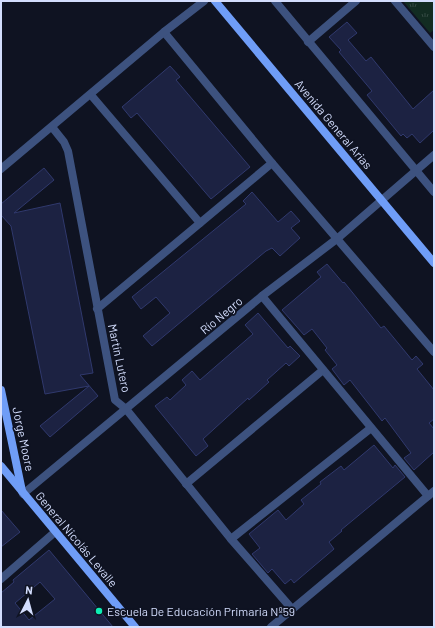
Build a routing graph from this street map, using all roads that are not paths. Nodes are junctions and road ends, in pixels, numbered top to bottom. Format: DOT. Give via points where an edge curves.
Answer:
graph roads {
  1 [pos="204,1"];
  2 [pos="215,1"];
  3 [pos="276,1"];
  4 [pos="356,1"];
  5 [pos="395,1"];
  6 [pos="164,32"];
  7 [pos="308,42"];
  8 [pos="432,42"];
  9 [pos="91,95"];
  10 [pos="52,127"];
  11 [pos="434,155"];
  12 [pos="272,163"];
  13 [pos="1,169"];
  14 [pos="416,170"];
  15 [pos="434,192"];
  16 [pos="382,201"];
  17 [pos="200,223"];
  18 [pos="338,238"];
  19 [pos="434,263"];
  20 [pos="262,296"];
  21 [pos="97,309"];
  22 [pos="434,352"];
  23 [pos="323,370"];
  24 [pos="1,390"];
  25 [pos="126,409"];
  26 [pos="4,416"];
  27 [pos="371,428"];
  28 [pos="1,466"];
  29 [pos="186,484"];
  30 [pos="431,493"];
  31 [pos="23,494"];
  32 [pos="55,532"];
  33 [pos="231,539"];
  34 [pos="1,579"];
  35 [pos="292,609"];
  36 [pos="134,627"];
  37 [pos="271,627"];
  1 -- 6 [label="street"];
  2 -- 16 [label="main road, Avenida General Arias"];
  3 -- 7 [label="street"];
  4 -- 7 [label="street"];
  5 -- 8 [label="street"];
  6 -- 9 [label="street"];
  6 -- 12 [label="street"];
  7 -- 14 [label="street"];
  9 -- 10 [label="street"];
  9 -- 17 [label="street"];
  10 -- 13 [label="street"];
  10 -- 21 [label="street, Martín Lutero" via="68,151"];
  11 -- 14 [label="street, Río Negro"];
  12 -- 17 [label="street"];
  12 -- 18 [label="street"];
  14 -- 15 [label="street"];
  14 -- 16 [label="street, Río Negro"];
  16 -- 18 [label="street, Río Negro"];
  16 -- 19 [label="main road, Avenida General Arias"];
  17 -- 21 [label="street"];
  18 -- 20 [label="street, Río Negro"];
  18 -- 22 [label="street"];
  20 -- 23 [label="street"];
  20 -- 25 [label="street, Río Negro"];
  21 -- 25 [label="street, Martín Lutero" via="115,400"];
  23 -- 27 [label="street"];
  23 -- 29 [label="street"];
  24 -- 26 [label="main road, Jorge Moore"];
  25 -- 29 [label="street, Martín Lutero"];
  25 -- 31 [label="street, Río Negro"];
  26 -- 31 [label="main road, Jorge Moore"];
  27 -- 30 [label="street"];
  27 -- 33 [label="street"];
  28 -- 31 [label="main road, General Nicolás Levalle"];
  29 -- 33 [label="street, Martín Lutero"];
  30 -- 35 [label="street"];
  31 -- 32 [label="main road, General Nicolás Levalle"];
  32 -- 34 [label="street"];
  32 -- 36 [label="main road, General Nicolás Levalle"];
  33 -- 35 [label="street, Martín Lutero"];
  35 -- 37 [label="street"];
}
